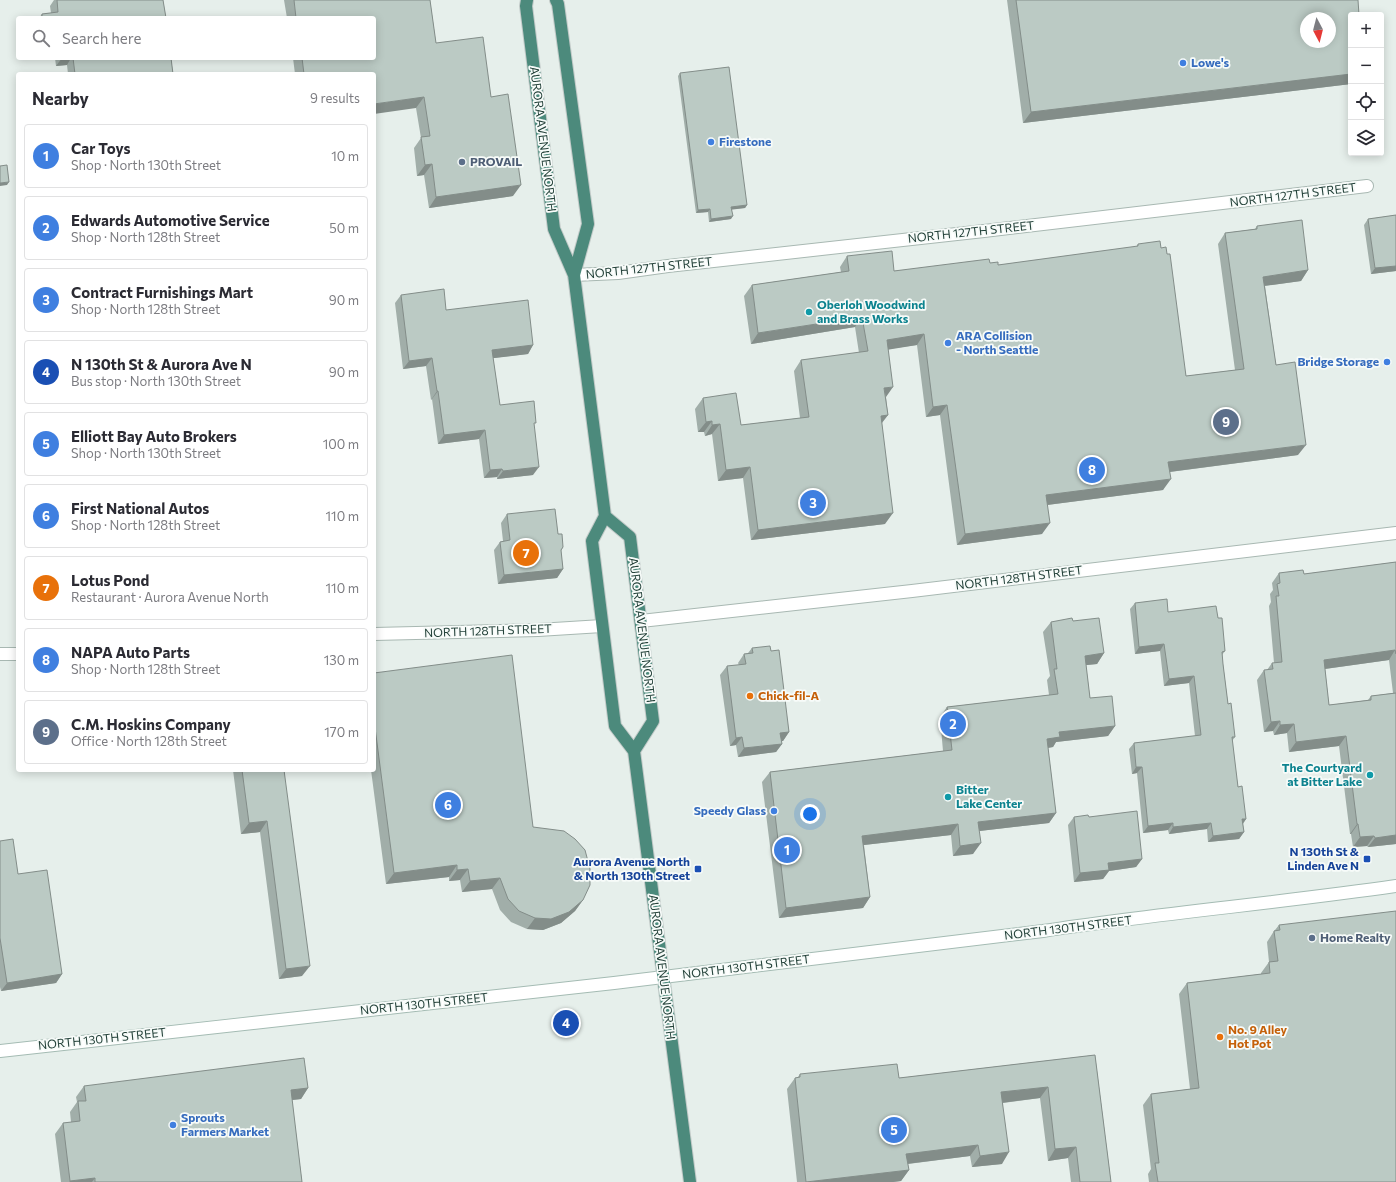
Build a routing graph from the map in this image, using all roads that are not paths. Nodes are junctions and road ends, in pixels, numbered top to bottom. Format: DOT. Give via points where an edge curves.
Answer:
graph roads {
  1 [pos="527,0"];
  2 [pos="556,0"];
  3 [pos="1367,186"];
  4 [pos="574,275"];
  5 [pos="605,516"];
  6 [pos="1396,533"];
  7 [pos="641,621"];
  8 [pos="602,626"];
  9 [pos="376,634"];
  10 [pos="0,654"];
  11 [pos="16,654"];
  12 [pos="634,751"];
  13 [pos="1396,886"];
  14 [pos="663,977"];
  15 [pos="0,1051"];
  16 [pos="690,1182"];
  1 -- 4 [label="highway, AURORA AVENUE NORTH" via="554,229"];
  2 -- 4 [label="highway, AURORA AVENUE NORTH" via="588,224"];
  3 -- 4 [label="street, NORTH 127TH STREET" via="618,273"];
  4 -- 5 [label="highway, AURORA AVENUE NORTH"];
  5 -- 7 [label="highway, AURORA AVENUE NORTH" via="630,537"];
  5 -- 8 [label="highway, AURORA AVENUE NORTH" via="592,541"];
  6 -- 7 [label="street, NORTH 128TH STREET"];
  7 -- 12 [label="highway, AURORA AVENUE NORTH" via="653,721"];
  8 -- 9 [label="street, NORTH 128TH STREET"];
  8 -- 12 [label="highway, AURORA AVENUE NORTH" via="615,726"];
  10 -- 11 [label="street"];
  12 -- 14 [label="highway, AURORA AVENUE NORTH"];
  13 -- 14 [label="street, NORTH 130TH STREET" via="1316,898"];
  14 -- 15 [label="street, NORTH 130TH STREET"];
  14 -- 16 [label="highway, AURORA AVENUE NORTH"];
}
